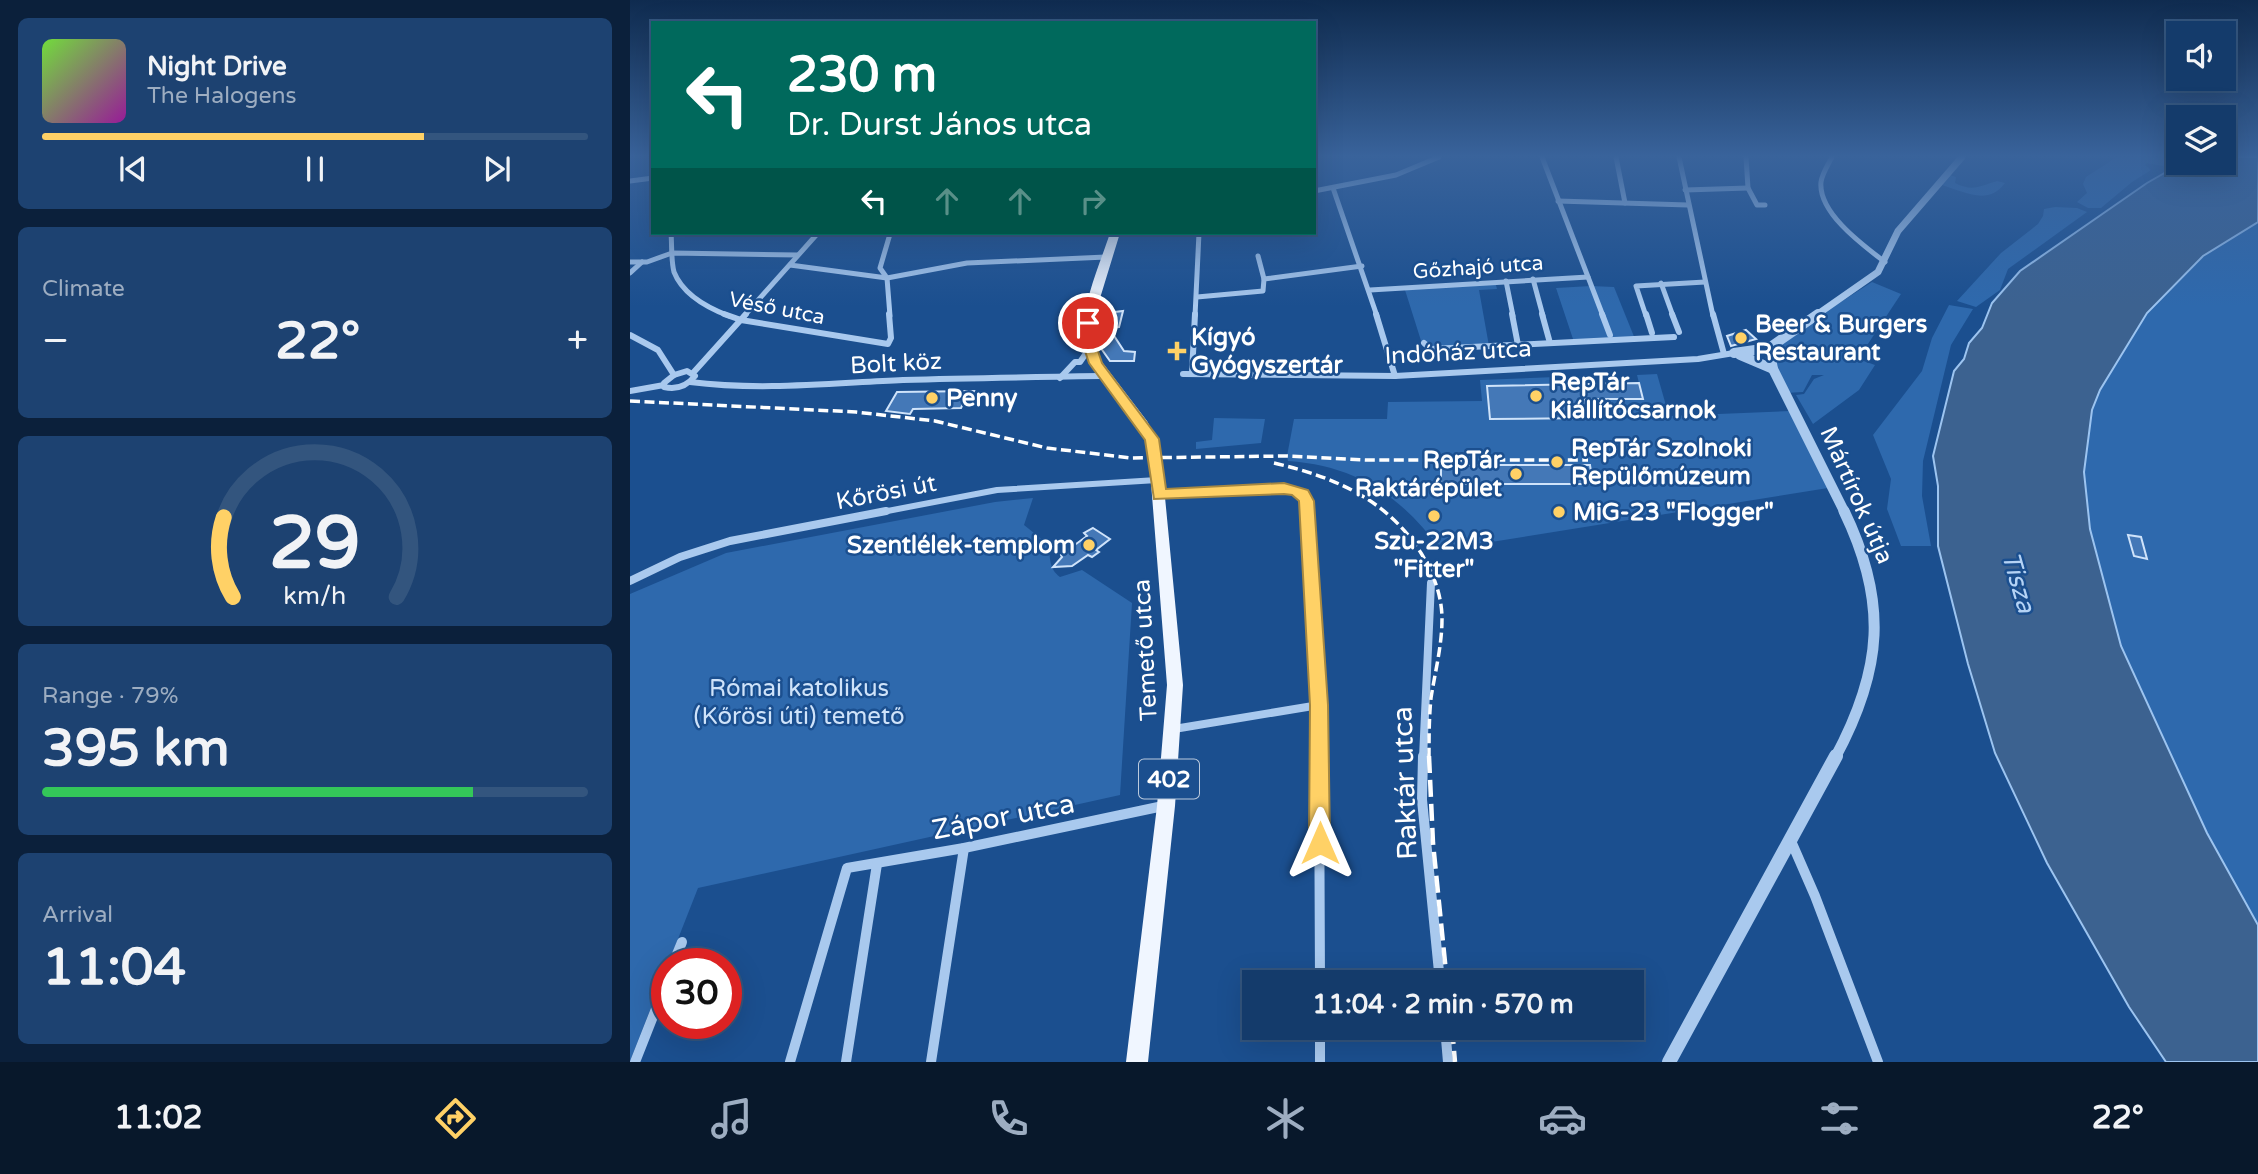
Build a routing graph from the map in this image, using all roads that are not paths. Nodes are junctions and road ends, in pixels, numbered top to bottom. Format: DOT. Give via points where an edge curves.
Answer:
graph roads {
  1 [pos="1340,207"];
  2 [pos="1560,207"];
  3 [pos="1688,207"];
  4 [pos="1831,207"];
  5 [pos="1919,207"];
  6 [pos="671,235"];
  7 [pos="816,235"];
  8 [pos="890,235"];
  9 [pos="1114,235"];
  10 [pos="1199,235"];
  11 [pos="672,253"];
  12 [pos="798,255"];
  13 [pos="1258,256"];
  14 [pos="1106,257"];
  15 [pos="630,262"];
  16 [pos="642,262"];
  17 [pos="1885,262"];
  18 [pos="790,265"];
  19 [pos="1362,266"];
  20 [pos="630,273"];
  21 [pos="1588,277"];
  22 [pos="887,278"];
  23 [pos="1264,279"];
  24 [pos="1533,279"];
  25 [pos="1506,281"];
  26 [pos="1705,282"];
  27 [pos="1661,283"];
  28 [pos="1370,290"];
  29 [pos="1197,298"];
  30 [pos="741,320"];
  31 [pos="1652,333"];
  32 [pos="630,335"];
  33 [pos="1610,335"];
  34 [pos="1424,343"];
  35 [pos="1550,343"];
  36 [pos="1518,345"];
  37 [pos="1769,348"];
  38 [pos="1089,349"];
  39 [pos="1729,354"];
  40 [pos="1773,369"];
  41 [pos="693,373"];
  42 [pos="1192,373"];
  43 [pos="1183,374"];
  44 [pos="674,375"];
  45 [pos="1105,376"];
  46 [pos="1395,376"];
  47 [pos="1060,378"];
  48 [pos="690,382"];
  49 [pos="664,385"];
  50 [pos="630,391"];
  51 [pos="1158,488"];
  52 [pos="630,581"];
  53 [pos="1431,583"];
  54 [pos="1319,705"];
  55 [pos="1174,729"];
  56 [pos="1166,806"];
  57 [pos="1790,837"];
  58 [pos="964,848"];
  59 [pos="877,864"];
  60 [pos="682,942"];
  61 [pos="680,948"];
  62 [pos="1320,970"];
  63 [pos="1439,970"];
  64 [pos="651,1022"];
  65 [pos="1320,1040"];
  66 [pos="1446,1040"];
  67 [pos="635,1062"];
  68 [pos="790,1062"];
  69 [pos="846,1062"];
  70 [pos="930,1062"];
  71 [pos="1137,1062"];
  72 [pos="1320,1062"];
  73 [pos="1448,1062"];
  74 [pos="1669,1062"];
  75 [pos="1878,1062"];
  1 -- 19 [label="street"];
  2 -- 21 [label="street"];
  3 -- 26 [label="street"];
  4 -- 17 [label="street" via="1856,239"];
  5 -- 17 [label="street" via="1898,231"];
  6 -- 11 [label="street, Véső utca"];
  7 -- 12 [label="street"];
  8 -- 22 [label="street" via="880,268"];
  9 -- 14 [label="main road"];
  10 -- 29 [label="street"];
  11 -- 12 [label="street"];
  11 -- 16 [label="street"];
  11 -- 30 [label="street, Véső utca" via="674,271 695,299 726,317"];
  12 -- 18 [label="street"];
  13 -- 23 [label="street"];
  14 -- 22 [label="street" via="967,263"];
  14 -- 38 [label="main road" via="1088,323"];
  15 -- 16 [label="street"];
  16 -- 20 [label="street"];
  17 -- 37 [label="street" via="1866,282"];
  18 -- 22 [label="street"];
  18 -- 30 [label="street"];
  19 -- 23 [label="street"];
  19 -- 28 [label="street"];
  21 -- 24 [label="street, Gőzhajó utca"];
  21 -- 33 [label="street"];
  22 -- 30 [label="street, Véső utca" via="888,344"];
  23 -- 29 [label="street" via="1263,291"];
  24 -- 25 [label="street, Gőzhajó utca"];
  24 -- 35 [label="street"];
  25 -- 28 [label="street, Gőzhajó utca"];
  25 -- 36 [label="street"];
  26 -- 27 [label="street"];
  26 -- 39 [label="street"];
  27 -- 31 [label="street" via="1636,286"];
  27 -- 35 [label="street" via="1676,334"];
  28 -- 46 [label="street"];
  29 -- 42 [label="street"];
  30 -- 41 [label="street"];
  32 -- 44 [label="street" via="664,355"];
  34 -- 36 [label="street" via="1432,349"];
  35 -- 36 [label="street"];
  37 -- 39 [label="street"];
  37 -- 40 [label="street, Mártírok útja"];
  38 -- 45 [label="main road, 402"];
  38 -- 47 [label="street"];
  39 -- 40 [label="street"];
  39 -- 46 [label="street, Indóház utca"];
  40 -- 57 [label="street, Mártírok útja" via="1847,516 1872,583 1874,608 1872,658 1860,708"];
  41 -- 44 [label="street"];
  41 -- 48 [label="street"];
  42 -- 43 [label="street, Indóház utca"];
  42 -- 46 [label="street, Indóház utca"];
  44 -- 49 [label="street"];
  45 -- 47 [label="street, Bolt köz"];
  45 -- 51 [label="main road, Temető utca / 402" via="1152,439"];
  47 -- 48 [label="street, Bolt köz" via="798,386"];
  48 -- 49 [label="street, Bolt köz" via="673,389"];
  49 -- 50 [label="street, Bolt köz"];
  51 -- 52 [label="street, Kőrösi út" via="997,490 730,541 680,557"];
  51 -- 54 [label="street, Kőrösi út" via="1284,489 1303,494"];
  51 -- 55 [label="main road, Temető utca / 402" via="1175,685"];
  53 -- 63 [label="street, Raktár utca" via="1422,800"];
  54 -- 55 [label="street"];
  54 -- 62 [label="street"];
  55 -- 56 [label="main road, Temető utca / 402"];
  56 -- 58 [label="street, Zápor utca"];
  56 -- 71 [label="main road, Temető utca / 402"];
  57 -- 74 [label="street, Mártírok útja"];
  57 -- 75 [label="street"];
  58 -- 59 [label="street, Zápor utca"];
  58 -- 70 [label="street"];
  59 -- 68 [label="street, Zápor utca" via="847,868"];
  59 -- 69 [label="street"];
  60 -- 61 [label="street"];
  64 -- 67 [label="street"];
  65 -- 72 [label="street"];
  66 -- 73 [label="street"];
}
